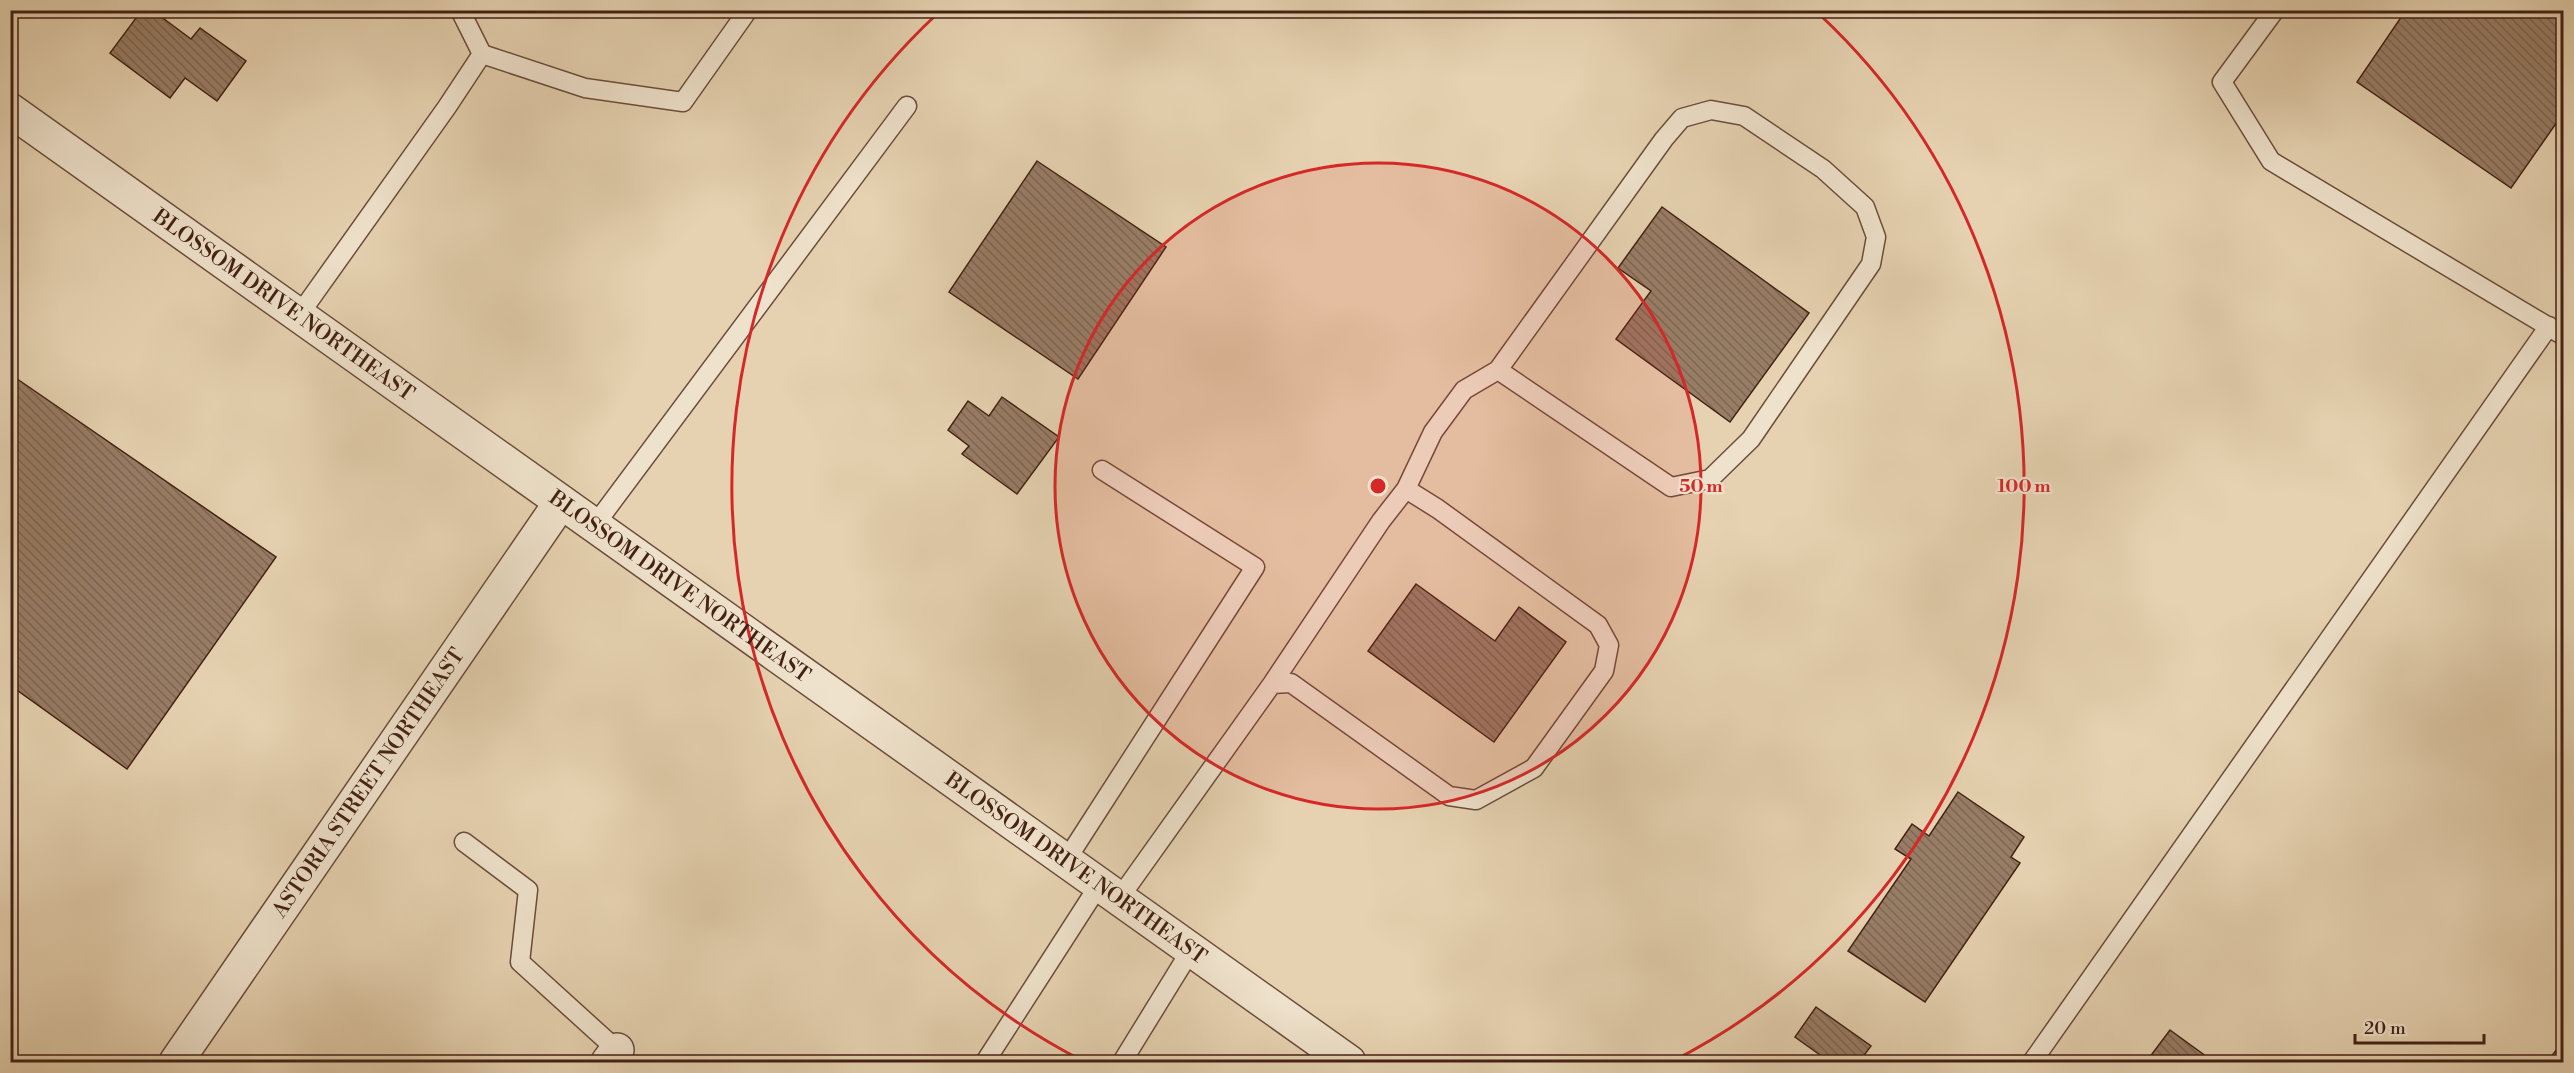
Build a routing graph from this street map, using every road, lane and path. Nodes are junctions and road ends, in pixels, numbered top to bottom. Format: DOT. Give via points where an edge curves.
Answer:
graph roads {
  1 [pos="460,10"];
  2 [pos="748,10"];
  3 [pos="2275,10"];
  4 [pos="482,54"];
  5 [pos="907,106"];
  6 [pos="10,110"];
  7 [pos="299,315"];
  8 [pos="2556,331"];
  9 [pos="1498,370"];
  10 [pos="1102,470"];
  11 [pos="1406,489"];
  12 [pos="561,502"];
  13 [pos="594,526"];
  14 [pos="1272,684"];
  15 [pos="464,842"];
  16 [pos="1065,862"];
  17 [pos="1109,892"];
  18 [pos="1191,950"];
  19 [pos="613,1056"];
  20 [pos="176,1062"];
  21 [pos="985,1062"];
  22 [pos="1122,1062"];
  23 [pos="1349,1062"];
  24 [pos="2032,1062"];
  1 -- 4 [label="lane"];
  2 -- 4 [label="lane" via="683,102 585,88"];
  3 -- 8 [label="lane" via="2222,82 2271,161"];
  4 -- 7 [label="lane"];
  5 -- 13 [label="lane"];
  6 -- 7 [label="street, BLOSSOM DRIVE NORTHEAST"];
  7 -- 12 [label="street, BLOSSOM DRIVE NORTHEAST"];
  8 -- 24 [label="lane"];
  9 -- 9 [label="lane" via="1671,487 1710,479 1750,439 1871,264 1876,237 1865,207 1823,169 1744,116 1711,110 1682,118"];
  9 -- 11 [label="lane" via="1464,390 1433,432"];
  10 -- 16 [label="lane" via="1255,567"];
  11 -- 14 [label="lane"];
  11 -- 14 [label="lane" via="1598,625 1609,645 1604,671 1534,768 1476,800 1449,796 1291,683"];
  12 -- 13 [label="street, BLOSSOM DRIVE NORTHEAST"];
  12 -- 20 [label="street, ASTORIA STREET NORTHEAST"];
  13 -- 16 [label="street, BLOSSOM DRIVE NORTHEAST"];
  14 -- 17 [label="lane"];
  15 -- 19 [label="lane" via="528,890 520,962"];
  16 -- 17 [label="street, BLOSSOM DRIVE NORTHEAST"];
  17 -- 18 [label="street, BLOSSOM DRIVE NORTHEAST"];
  17 -- 21 [label="lane"];
  18 -- 22 [label="lane"];
  18 -- 23 [label="street, BLOSSOM DRIVE NORTHEAST"];
}
